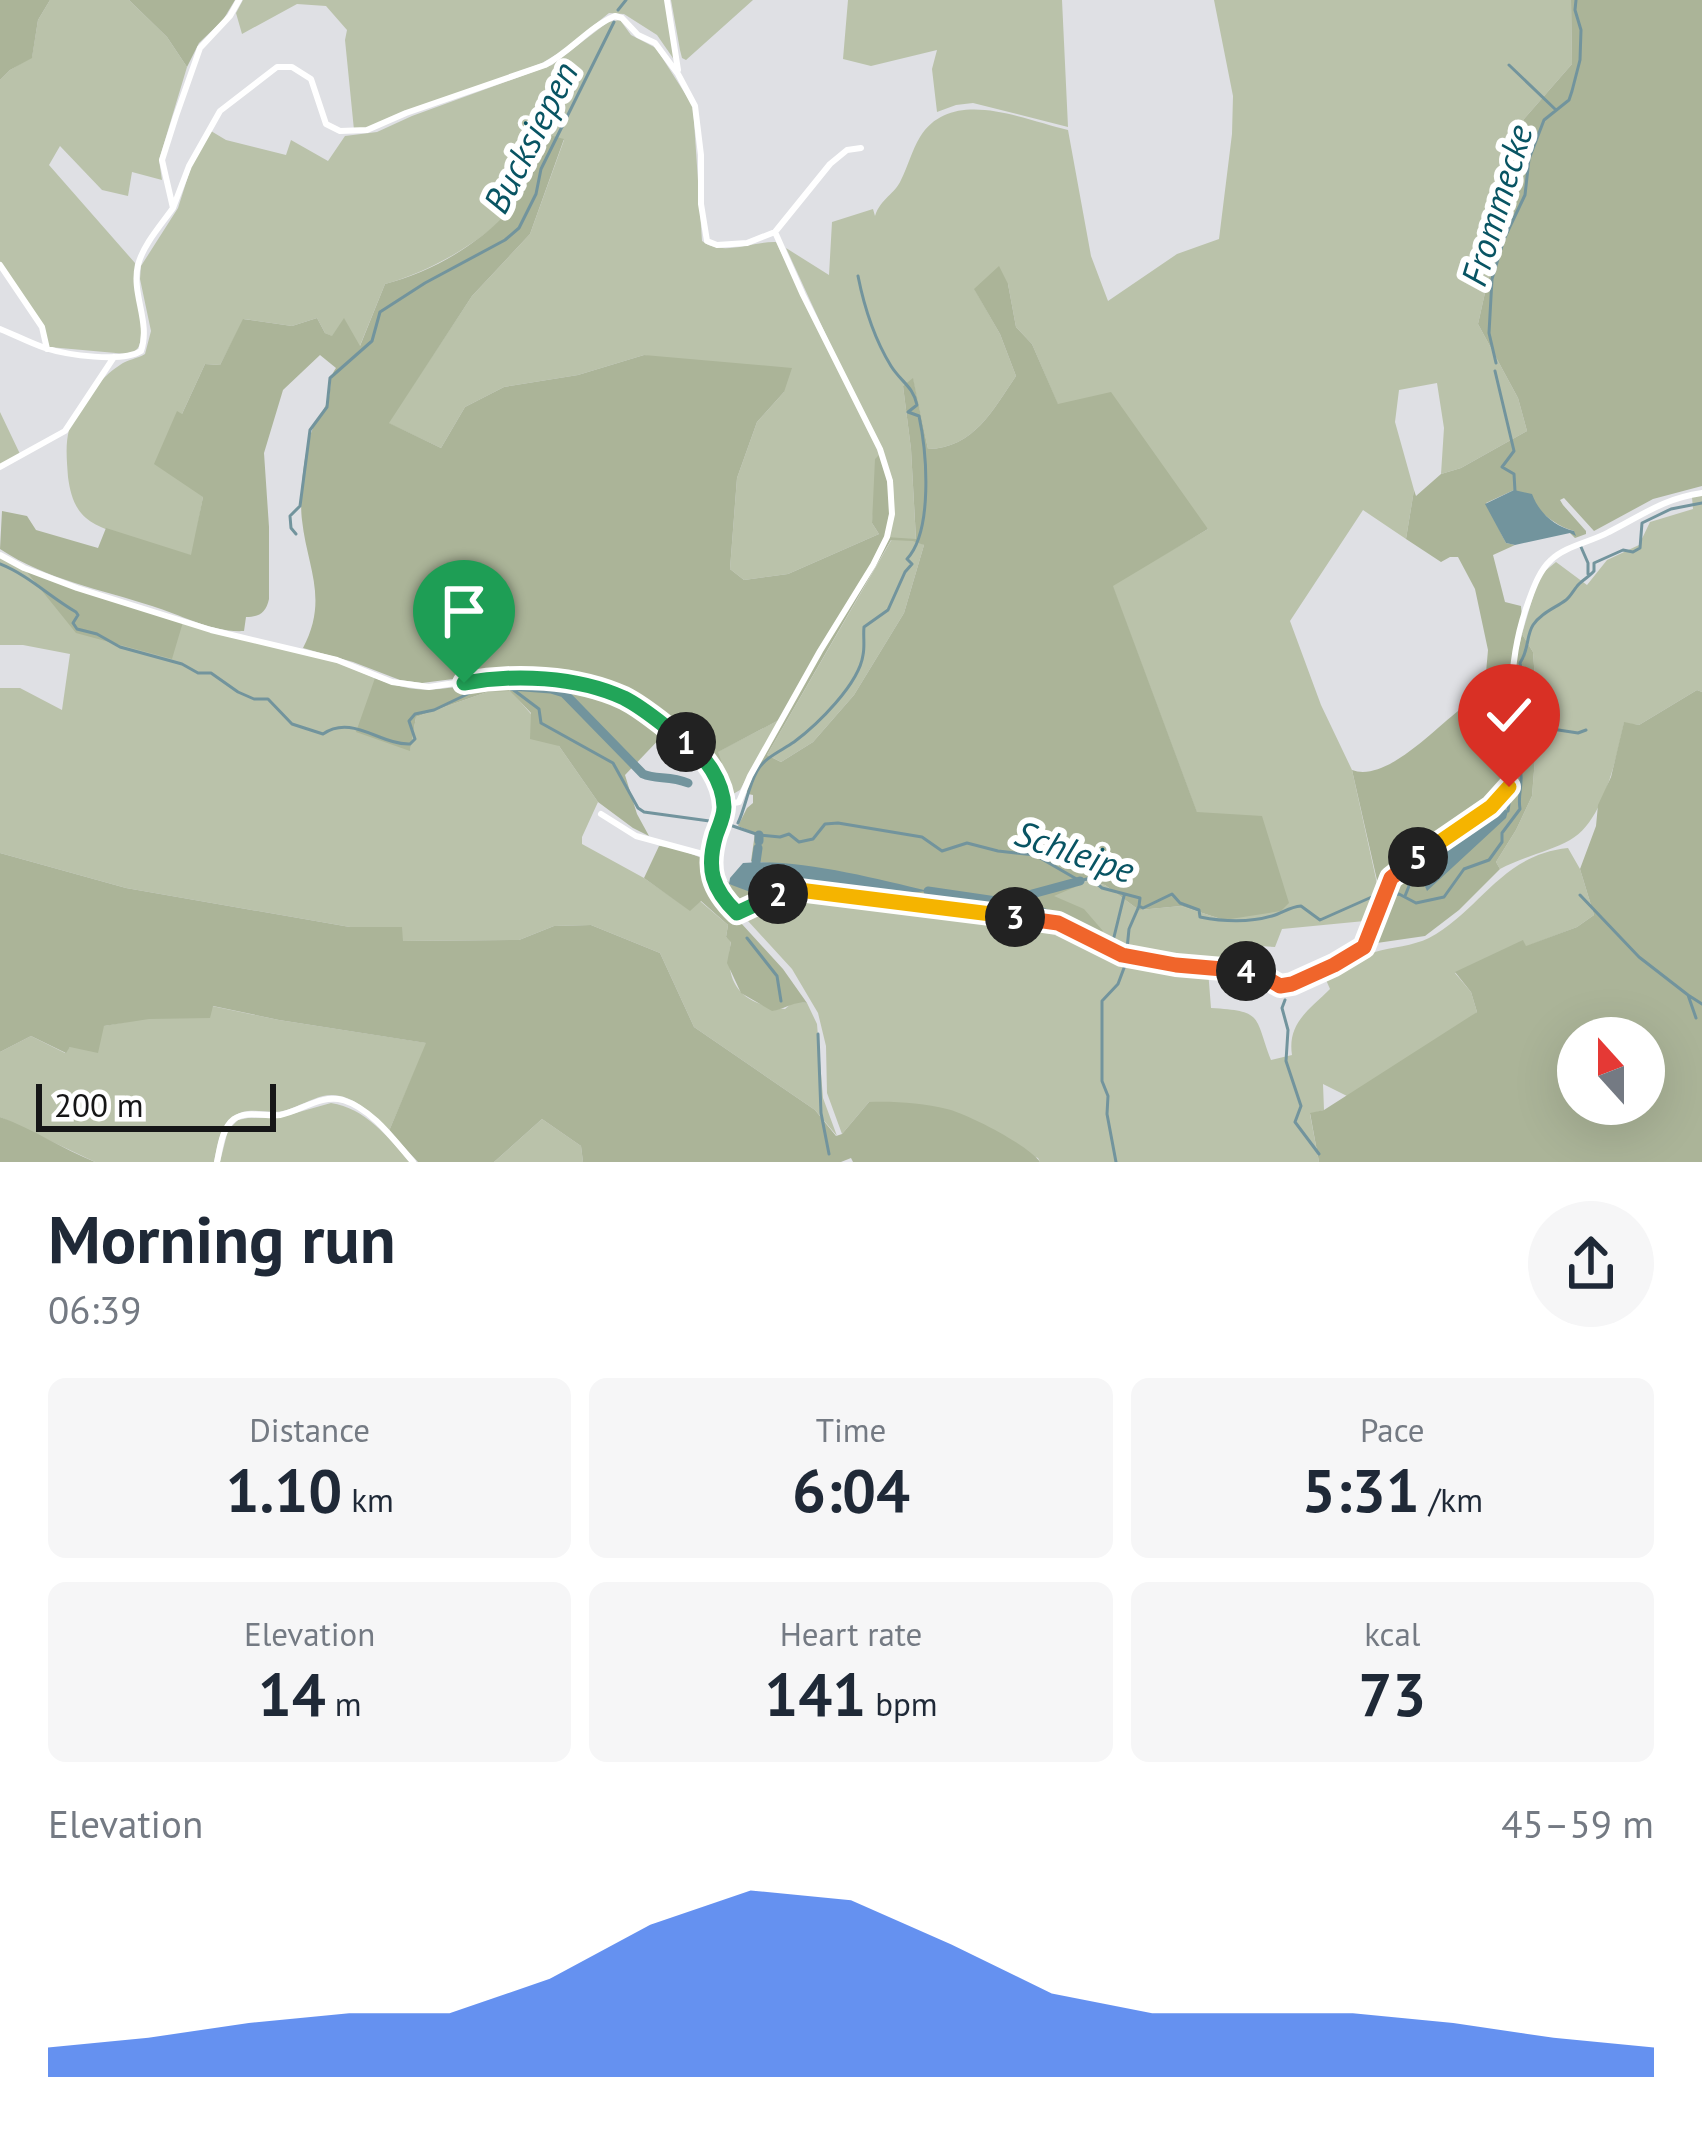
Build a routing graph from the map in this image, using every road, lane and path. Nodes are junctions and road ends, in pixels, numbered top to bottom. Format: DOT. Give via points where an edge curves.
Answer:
graph roads {
  1 [pos="239,0"];
  2 [pos="667,0"];
  3 [pos="678,74"];
  4 [pos="861,148"];
  5 [pos="173,208"];
  6 [pos="776,232"];
  7 [pos="0,265"];
  8 [pos="0,329"];
  9 [pos="47,349"];
  10 [pos="114,357"];
  11 [pos="0,467"];
  12 [pos="1702,494"];
  13 [pos="0,555"];
  14 [pos="724,806"];
  15 [pos="601,814"];
  16 [pos="710,856"];
  17 [pos="217,1162"];
  18 [pos="413,1162"];
  1 -- 5 [label="street" via="200,48 162,160"];
  2 -- 3 [label="street"];
  3 -- 5 [label="street" via="655,43 611,16 545,65 351,132 326,124 310,79 277,67 220,111"];
  3 -- 6 [label="street" via="695,106 707,241 748,243"];
  4 -- 6 [label="street" via="830,164"];
  5 -- 10 [label="street" via="139,262 143,347"];
  6 -- 14 [label="street" via="880,449 892,514 873,565 739,802"];
  7 -- 9 [label="street" via="42,327"];
  8 -- 9 [label="street"];
  9 -- 10 [label="street"];
  10 -- 11 [label="street" via="65,431"];
  12 -- 16 [label="street" via="1669,499 1546,565 1510,675 1509,787 1398,872 1364,947 1292,984 1122,955 1058,923 916,902 799,890 737,913 715,886"];
  13 -- 14 [label="street" via="63,583 392,682 429,687 508,677 603,691 638,707 707,760"];
  14 -- 16 [label="street"];
  15 -- 16 [label="street" via="637,836"];
  17 -- 18 [label="street" via="226,1128 238,1117 335,1099 367,1114"];
}
